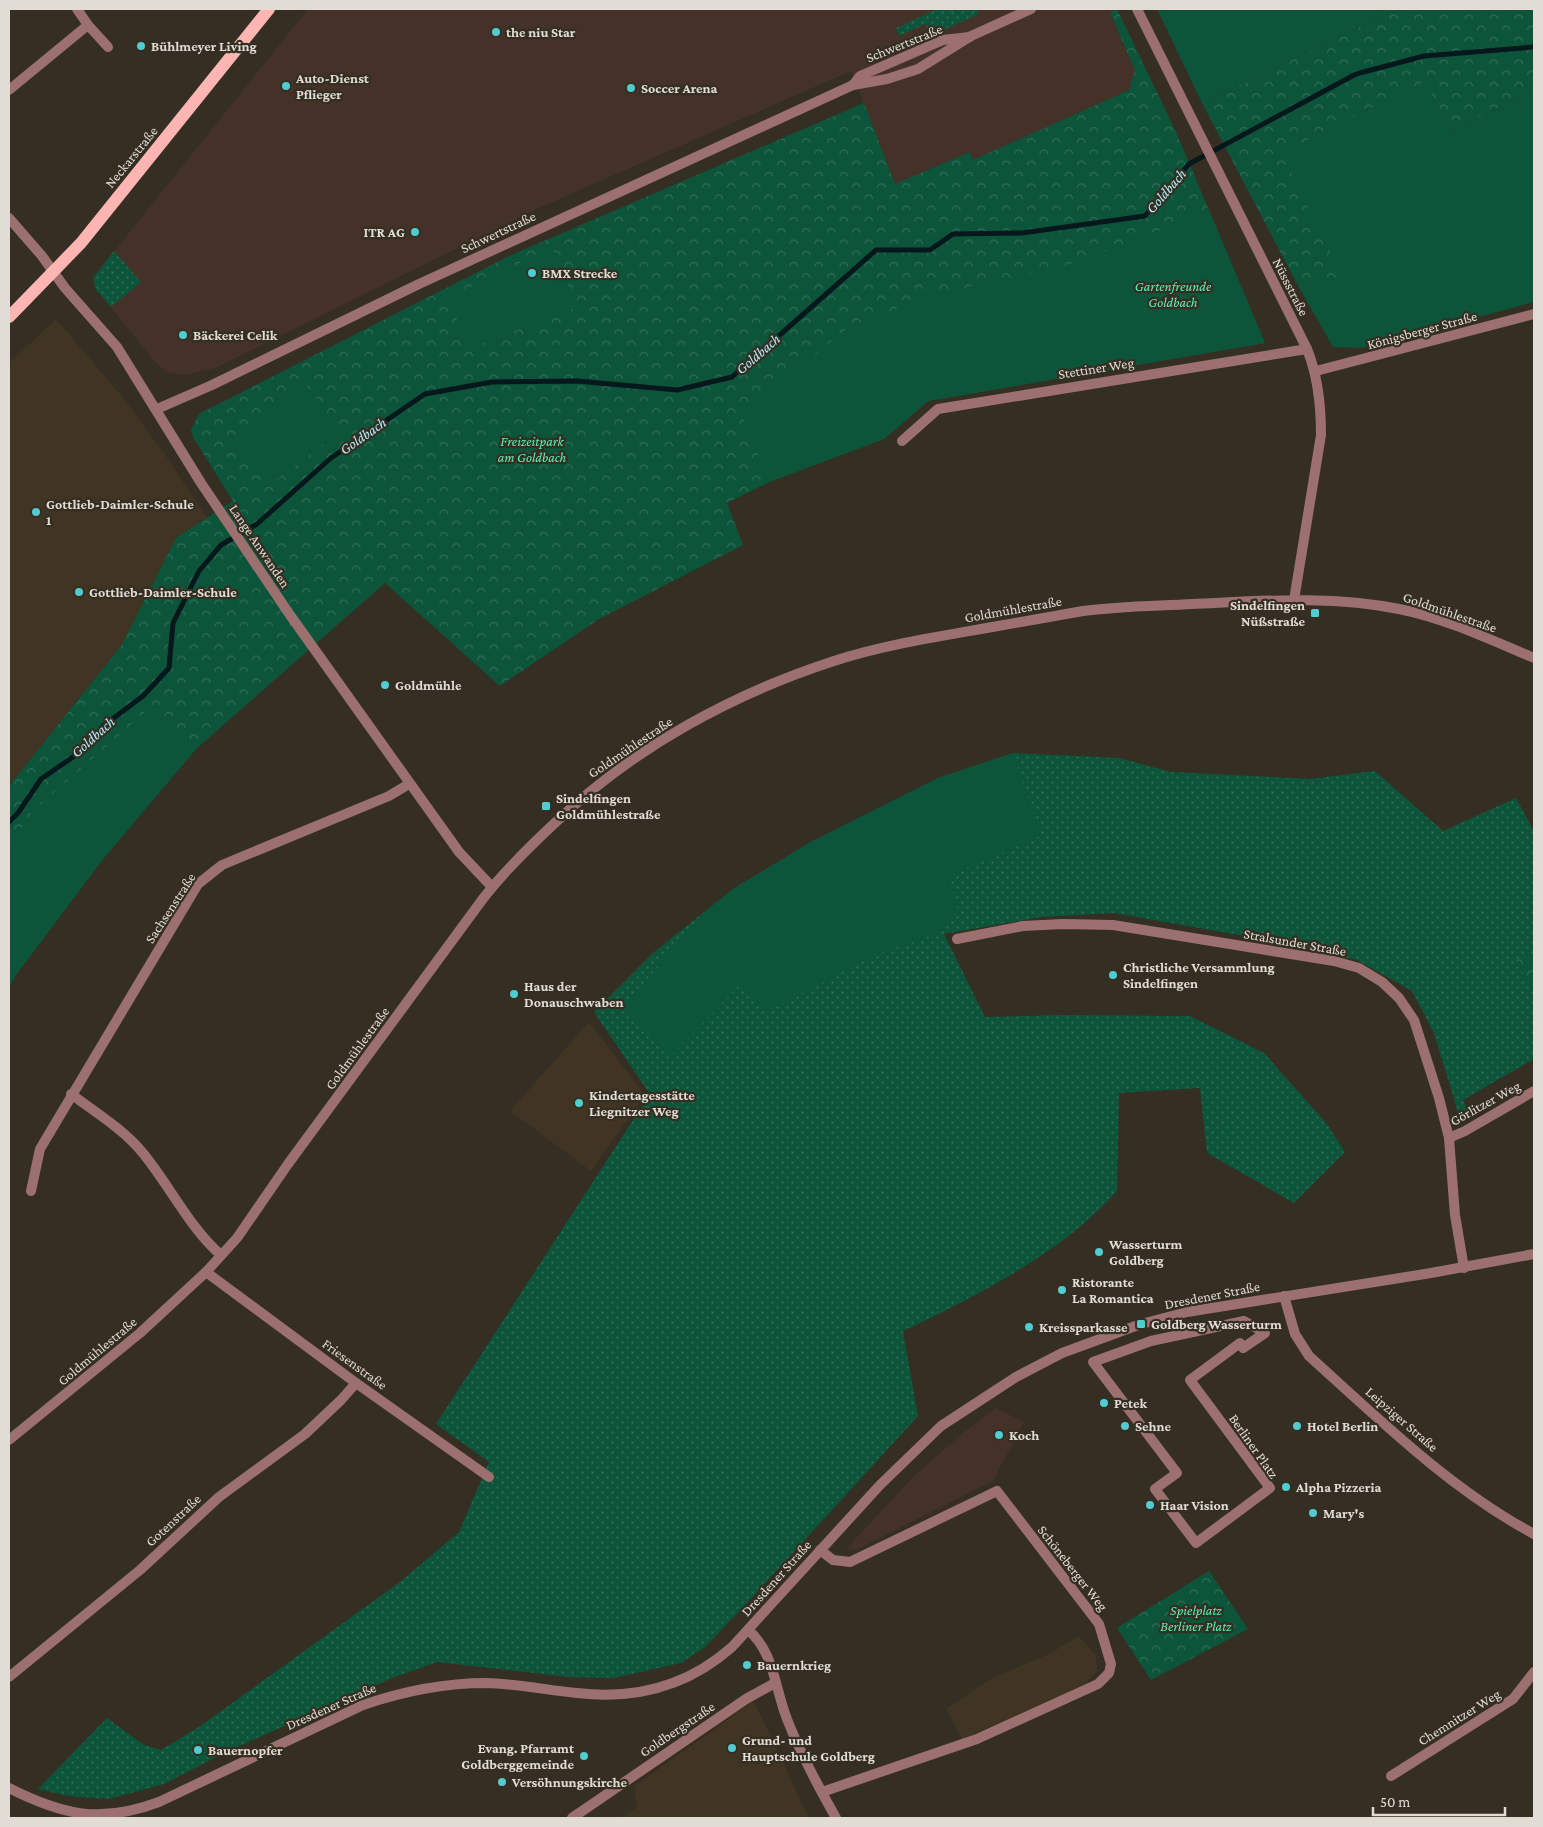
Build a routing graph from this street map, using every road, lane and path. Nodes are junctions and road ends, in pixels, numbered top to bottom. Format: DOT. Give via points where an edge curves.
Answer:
graph roads {
  1 [pos="78,9"];
  2 [pos="269,9"];
  3 [pos="1031,9"];
  4 [pos="1137,9"];
  5 [pos="88,25"];
  6 [pos="971,36"];
  7 [pos="108,47"];
  8 [pos="853,85"];
  9 [pos="9,90"];
  10 [pos="9,218"];
  11 [pos="53,272"];
  12 [pos="1534,314"];
  13 [pos="9,317"];
  14 [pos="1307,349"];
  15 [pos="1316,371"];
  16 [pos="157,409"];
  17 [pos="902,441"];
  18 [pos="1294,600"];
  19 [pos="1534,658"];
  20 [pos="409,784"];
  21 [pos="492,887"];
  22 [pos="958,939"];
  23 [pos="1534,1091"];
  24 [pos="71,1094"];
  25 [pos="1449,1138"];
  26 [pos="31,1191"];
  27 [pos="1534,1254"];
  28 [pos="221,1255"];
  29 [pos="1464,1268"];
  30 [pos="206,1272"];
  31 [pos="1284,1296"];
  32 [pos="1093,1362"];
  33 [pos="356,1383"];
  34 [pos="9,1440"];
  35 [pos="489,1477"];
  36 [pos="1534,1534"];
  37 [pos="820,1550"];
  38 [pos="748,1630"];
  39 [pos="1534,1672"];
  40 [pos="9,1677"];
  41 [pos="775,1683"];
  42 [pos="1391,1776"];
  43 [pos="9,1788"];
  44 [pos="822,1792"];
  45 [pos="572,1818"];
  46 [pos="836,1818"];
  1 -- 5 [label="street"];
  2 -- 11 [label="main road, Neckarstraße" via="81,243"];
  3 -- 6 [label="street, Schwertstraße"];
  4 -- 14 [label="street, Nüssstraße"];
  5 -- 7 [label="street"];
  5 -- 9 [label="street"];
  6 -- 8 [label="street, Schwertstraße" via="918,69"];
  6 -- 8 [label="street, Schwertstraße" via="943,40 860,76"];
  8 -- 16 [label="street, Schwertstraße" via="546,225"];
  10 -- 11 [label="street, Lange Anwanden"];
  11 -- 13 [label="main road, Neckarstraße"];
  11 -- 16 [label="street, Lange Anwanden" via="117,348"];
  12 -- 15 [label="street, Königsberger Straße"];
  14 -- 15 [label="street, Nüssstraße"];
  14 -- 17 [label="street, Stettiner Weg" via="938,409"];
  15 -- 18 [label="street, Nüssstraße" via="1321,435"];
  16 -- 20 [label="street, Lange Anwanden" via="246,550"];
  18 -- 19 [label="street, Goldmühlestraße" via="1345,600 1399,608"];
  18 -- 21 [label="street, Goldmühlestraße" via="1084,611 935,637 819,666 733,701 656,743 571,806"];
  20 -- 21 [label="street, Lange Anwanden" via="459,852"];
  20 -- 24 [label="street, Sachsenstraße" via="389,796 211,872 198,884 108,1038"];
  21 -- 28 [label="street, Goldmühlestraße" via="242,1231"];
  22 -- 25 [label="street, Stralsunder Straße" via="1023,926 1113,925 1334,961 1359,968 1382,982 1411,1014 1422,1040"];
  23 -- 25 [label="street, Görlitzer Weg"];
  24 -- 26 [label="street, Sachsenstraße" via="40,1149"];
  24 -- 28 [label="street" via="142,1151 204,1238"];
  25 -- 29 [label="street, Stralsunder Straße" via="1454,1215"];
  27 -- 29 [label="street, Dresdener Straße"];
  28 -- 30 [label="street, Goldmühlestraße"];
  29 -- 31 [label="street, Dresdener Straße"];
  30 -- 33 [label="street, Friesenstraße"];
  30 -- 34 [label="street, Goldmühlestraße" via="86,1380"];
  31 -- 36 [label="street, Leipziger Straße" via="1295,1334 1309,1356 1430,1463 1490,1507"];
  31 -- 37 [label="street, Dresdener Straße" via="1187,1312 1141,1324 1070,1349 1016,1377 941,1426 880,1484"];
  32 -- 32 [label="street, Berliner Platz" via="1151,1341 1244,1321 1265,1333 1243,1348 1240,1343 1190,1380 1270,1488 1196,1543 1155,1489 1177,1473"];
  33 -- 35 [label="street, Friesenstraße"];
  33 -- 40 [label="street, Gotenstraße" via="305,1434 219,1497 140,1570"];
  37 -- 38 [label="street, Dresdener Straße"];
  37 -- 44 [label="street, Schöneberger Weg" via="833,1560 850,1562 997,1491 1099,1624 1111,1664 1110,1673 1098,1684 977,1739"];
  38 -- 41 [label="street" via="765,1650"];
  38 -- 43 [label="street, Dresdener Straße" via="702,1670 657,1688 602,1695 487,1683 427,1687 394,1694 363,1705 137,1810 114,1815 83,1815 37,1802"];
  39 -- 42 [label="street, Chemnitzer Weg" via="1513,1699"];
  41 -- 44 [label="street" via="787,1719"];
  41 -- 45 [label="street, Goldbergstraße" via="746,1699"];
  44 -- 46 [label="street"];
}
